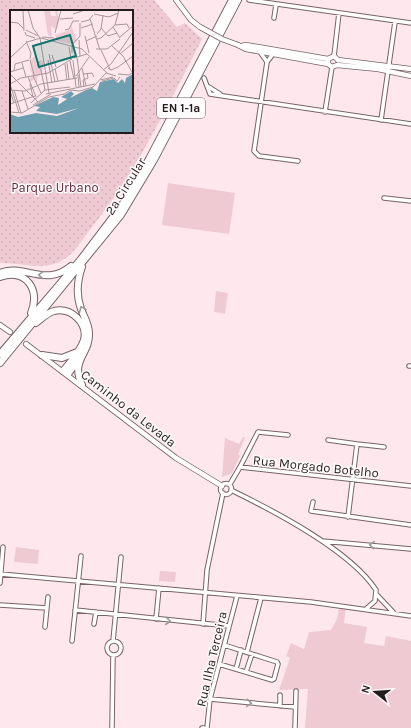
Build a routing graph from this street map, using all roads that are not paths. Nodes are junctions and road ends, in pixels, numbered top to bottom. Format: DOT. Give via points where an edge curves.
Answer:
graph roads {
  1 [pos="176,0"];
  2 [pos="232,0"];
  3 [pos="238,0"];
  4 [pos="250,0"];
  5 [pos="276,5"];
  6 [pos="339,13"];
  7 [pos="274,18"];
  8 [pos="395,22"];
  9 [pos="411,23"];
  10 [pos="240,45"];
  11 [pos="260,52"];
  12 [pos="273,54"];
  13 [pos="334,56"];
  14 [pos="328,61"];
  15 [pos="267,62"];
  16 [pos="336,64"];
  17 [pos="388,69"];
  18 [pos="411,69"];
  19 [pos="411,76"];
  20 [pos="204,78"];
  21 [pos="261,102"];
  22 [pos="325,112"];
  23 [pos="381,120"];
  24 [pos="411,124"];
  25 [pos="298,161"];
  26 [pos="384,198"];
  27 [pos="411,201"];
  28 [pos="82,260"];
  29 [pos="0,273"];
  30 [pos="0,277"];
  31 [pos="0,325"];
  32 [pos="25,329"];
  33 [pos="10,332"];
  34 [pos="26,344"];
  35 [pos="0,354"];
  36 [pos="80,354"];
  37 [pos="42,355"];
  38 [pos="0,363"];
  39 [pos="65,372"];
  40 [pos="82,385"];
  41 [pos="288,435"];
  42 [pos="328,440"];
  43 [pos="357,444"];
  44 [pos="384,447"];
  45 [pos="240,467"];
  46 [pos="352,480"];
  47 [pos="230,484"];
  48 [pos="222,486"];
  49 [pos="411,486"];
  50 [pos="232,490"];
  51 [pos="223,493"];
  52 [pos="313,502"];
  53 [pos="348,517"];
  54 [pos="411,525"];
  55 [pos="322,540"];
  56 [pos="3,548"];
  57 [pos="411,549"];
  58 [pos="81,556"];
  59 [pos="121,557"];
  60 [pos="0,574"];
  61 [pos="78,580"];
  62 [pos="0,583"];
  63 [pos="118,584"];
  64 [pos="159,588"];
  65 [pos="206,592"];
  66 [pos="376,594"];
  67 [pos="237,596"];
  68 [pos="48,597"];
  69 [pos="261,598"];
  70 [pos="0,605"];
  71 [pos="47,608"];
  72 [pos="367,608"];
  73 [pos="75,610"];
  74 [pos="96,612"];
  75 [pos="393,612"];
  76 [pos="116,614"];
  77 [pos="411,616"];
  78 [pos="156,620"];
  79 [pos="94,624"];
  80 [pos="204,624"];
  81 [pos="229,626"];
  82 [pos="46,627"];
  83 [pos="72,641"];
  84 [pos="113,641"];
  85 [pos="224,645"];
  86 [pos="241,650"];
  87 [pos="247,652"];
  88 [pos="252,654"];
  89 [pos="114,655"];
  90 [pos="219,664"];
  91 [pos="236,669"];
  92 [pos="246,672"];
  93 [pos="296,691"];
  94 [pos="280,695"];
  95 [pos="210,700"];
  96 [pos="280,706"];
  97 [pos="295,707"];
  98 [pos="112,728"];
  99 [pos="205,728"];
  100 [pos="295,728"];
  1 -- 10 [label="street, bridge" via="200,27"];
  2 -- 28 [label="highway, 2ª Circular / EN 1-1ª" via="142,172"];
  3 -- 28 [label="highway, 2ª Circular / EN 1-1ª" via="135,193 121,215"];
  4 -- 5 [label="street"];
  5 -- 6 [label="street"];
  5 -- 7 [label="street"];
  6 -- 8 [label="street"];
  6 -- 13 [label="street"];
  8 -- 9 [label="street"];
  8 -- 17 [label="street"];
  10 -- 11 [label="street"];
  10 -- 14 [label="street"];
  11 -- 12 [label="street"];
  11 -- 15 [label="street"];
  12 -- 14 [label="street"];
  12 -- 15 [label="street"];
  13 -- 14 [label="street"];
  13 -- 16 [label="street"];
  14 -- 16 [label="street"];
  15 -- 21 [label="street"];
  16 -- 17 [label="street"];
  16 -- 22 [label="street"];
  17 -- 18 [label="street"];
  17 -- 19 [label="street"];
  17 -- 23 [label="street"];
  20 -- 21 [label="street" via="210,94"];
  21 -- 22 [label="street"];
  21 -- 25 [label="street" via="254,151 259,156"];
  22 -- 23 [label="street"];
  23 -- 24 [label="street"];
  26 -- 27 [label="street"];
  28 -- 29 [label="highway, one-way" via="53,275 42,276 10,270"];
  28 -- 32 [label="highway, 2ª Circular / EN 1-1ª"];
  36 -- 28 [label="highway, one-way" via="88,340 89,332 77,288"];
  30 -- 32 [label="highway" via="18,276 29,282 33,288 34,306"];
  31 -- 33 [label="street"];
  32 -- 35 [label="highway, 2ª Circular / EN 1-1ª"];
  32 -- 36 [label="highway" via="54,311 71,313 84,328"];
  32 -- 38 [label="highway, 2ª Circular / EN 1-1ª"];
  34 -- 37 [label="street, Caminho da Levada"];
  36 -- 37 [label="highway" via="62,358"];
  36 -- 39 [label="highway"];
  36 -- 40 [label="highway" via="78,372"];
  37 -- 39 [label="street, Caminho da Levada"];
  39 -- 40 [label="street, Caminho da Levada"];
  40 -- 48 [label="street, Caminho da Levada" via="176,458"];
  41 -- 45 [label="street" via="258,432"];
  42 -- 43 [label="street"];
  43 -- 44 [label="street"];
  43 -- 46 [label="street"];
  45 -- 46 [label="street, Rua Morgado Botelho"];
  45 -- 47 [label="street, Rua Morgado Botelho"];
  46 -- 49 [label="street, Rua Morgado Botelho"];
  46 -- 53 [label="street"];
  47 -- 48 [label="street" via="225,483"];
  47 -- 50 [label="street"];
  48 -- 51 [label="street"];
  50 -- 51 [label="street" via="228,494"];
  50 -- 55 [label="street"];
  51 -- 65 [label="street" via="207,570"];
  52 -- 53 [label="street" via="311,511"];
  53 -- 54 [label="street"];
  57 -- 55 [label="street, one-way"];
  55 -- 66 [label="street" via="363,574 372,584"];
  56 -- 60 [label="street"];
  58 -- 61 [label="street"];
  59 -- 63 [label="street"];
  60 -- 61 [label="street"];
  60 -- 62 [label="street"];
  61 -- 63 [label="street"];
  61 -- 73 [label="street"];
  63 -- 64 [label="street"];
  63 -- 76 [label="street"];
  64 -- 65 [label="street"];
  64 -- 78 [label="street"];
  65 -- 67 [label="street"];
  65 -- 80 [label="street"];
  66 -- 72 [label="street" via="375,601"];
  66 -- 75 [label="street"];
  67 -- 69 [label="street"];
  67 -- 81 [label="street, Rua Ilha Terceira"];
  68 -- 71 [label="street"];
  69 -- 72 [label="street"];
  69 -- 87 [label="street"];
  70 -- 71 [label="street"];
  71 -- 82 [label="street"];
  72 -- 75 [label="street"];
  73 -- 74 [label="street"];
  73 -- 83 [label="street"];
  74 -- 76 [label="street"];
  74 -- 79 [label="street"];
  75 -- 77 [label="street"];
  76 -- 78 [label="street"];
  76 -- 84 [label="street"];
  78 -- 80 [label="street, one-way"];
  80 -- 81 [label="street"];
  81 -- 85 [label="street, Rua Ilha Terceira"];
  84 -- 89 [label="street" via="107,647 108,652"];
  84 -- 89 [label="street" via="119,644 120,648"];
  85 -- 86 [label="street"];
  85 -- 90 [label="street, Rua Ilha Terceira"];
  86 -- 87 [label="street"];
  86 -- 91 [label="street"];
  87 -- 88 [label="street"];
  88 -- 92 [label="street"];
  88 -- 92 [label="street" via="278,662 273,680"];
  89 -- 98 [label="street"];
  90 -- 91 [label="street"];
  90 -- 95 [label="street, Rua Ilha Terceira"];
  91 -- 92 [label="street"];
  93 -- 97 [label="street"];
  94 -- 96 [label="street"];
  95 -- 96 [label="street, one-way"];
  95 -- 99 [label="street, Rua Ilha Terceira"];
  96 -- 97 [label="street"];
  97 -- 100 [label="street"];
}
